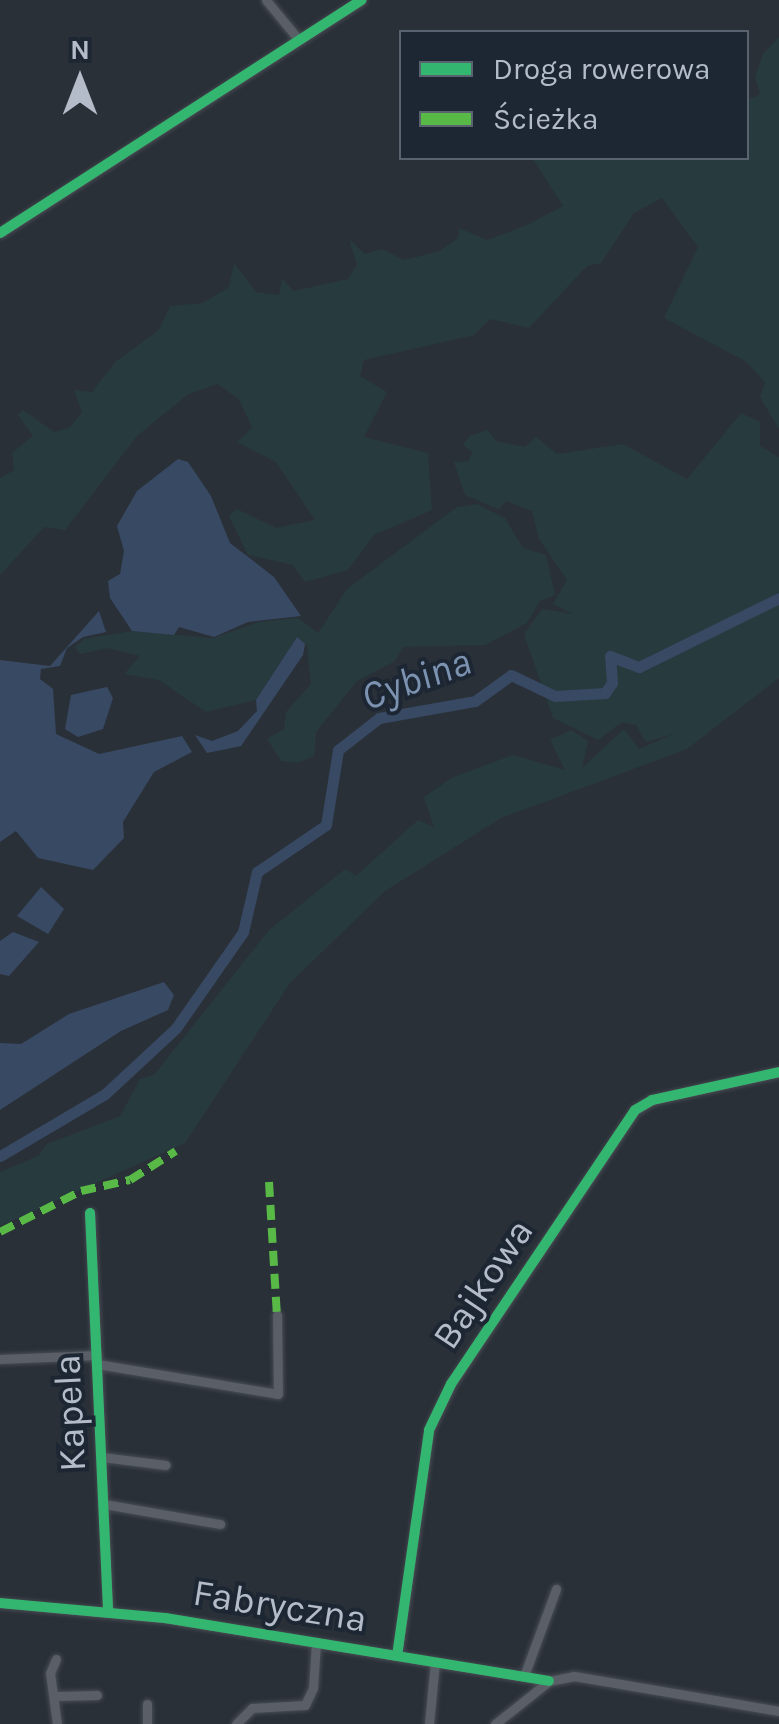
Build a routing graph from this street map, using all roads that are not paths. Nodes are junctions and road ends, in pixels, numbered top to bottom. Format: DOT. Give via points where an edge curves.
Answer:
graph roads {
  1 [pos="266,0"];
  2 [pos="361,0"];
  3 [pos="298,40"];
  4 [pos="2,232"];
  5 [pos="779,1072"];
  6 [pos="90,1213"];
  7 [pos="277,1315"];
  8 [pos="0,1359"];
  9 [pos="97,1359"];
  10 [pos="102,1457"];
  11 [pos="166,1465"];
  12 [pos="104,1504"];
  13 [pos="220,1524"];
  14 [pos="556,1589"];
  15 [pos="0,1603"];
  16 [pos="108,1609"];
  17 [pos="316,1643"];
  18 [pos="397,1656"];
  19 [pos="56,1659"];
  20 [pos="435,1662"];
  21 [pos="524,1676"];
  22 [pos="549,1682"];
  23 [pos="98,1695"];
  24 [pos="57,1696"];
  25 [pos="147,1704"];
  26 [pos="779,1711"];
  27 [pos="58,1724"];
  28 [pos="147,1724"];
  29 [pos="236,1724"];
  30 [pos="428,1724"];
  31 [pos="496,1724"];
  1 -- 3 [label="street"];
  2 -- 3 [label="street"];
  3 -- 4 [label="street"];
  5 -- 18 [label="street, Bajkowa" via="652,1100 635,1110 451,1384 429,1430"];
  6 -- 9 [label="street, Kapela"];
  7 -- 9 [label="street" via="278,1394"];
  8 -- 9 [label="street"];
  9 -- 10 [label="street, Kapela"];
  10 -- 11 [label="street"];
  10 -- 12 [label="street, Kapela"];
  12 -- 13 [label="street"];
  12 -- 16 [label="street, Kapela"];
  14 -- 21 [label="street"];
  15 -- 16 [label="street, Fabryczna"];
  16 -- 17 [label="street, Fabryczna"];
  17 -- 18 [label="street, Fabryczna"];
  17 -- 29 [label="street" via="314,1688 305,1705 252,1708"];
  18 -- 20 [label="street, Fabryczna"];
  19 -- 24 [label="street" via="50,1672"];
  20 -- 21 [label="street, Fabryczna"];
  20 -- 30 [label="street"];
  21 -- 22 [label="street, Fabryczna"];
  22 -- 26 [label="street, Fabryczna" via="602,1678"];
  22 -- 31 [label="street"];
  23 -- 24 [label="street"];
  24 -- 27 [label="street"];
  25 -- 28 [label="street"];
}
